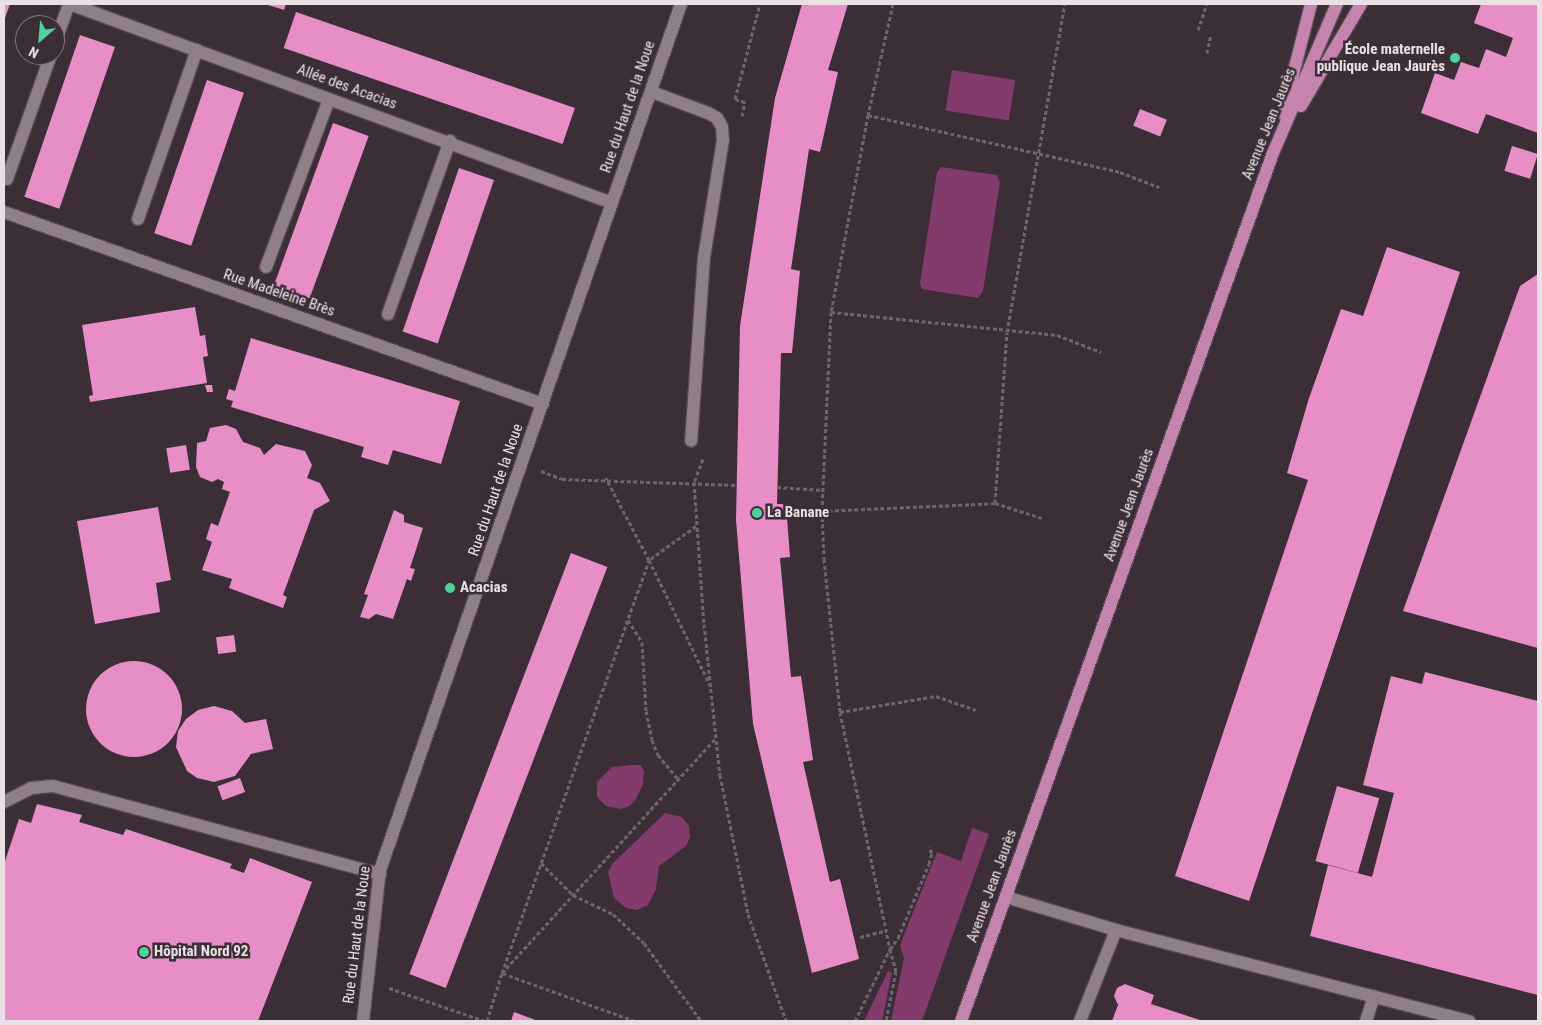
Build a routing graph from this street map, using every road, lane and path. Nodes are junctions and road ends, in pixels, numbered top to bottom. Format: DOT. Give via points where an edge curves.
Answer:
graph roads {
  1 [pos="69,4"];
  2 [pos="681,4"];
  3 [pos="760,4"];
  4 [pos="893,4"];
  5 [pos="1065,4"];
  6 [pos="1207,4"];
  7 [pos="1311,4"];
  8 [pos="1337,4"];
  9 [pos="1361,4"];
  10 [pos="1198,30"];
  11 [pos="1211,34"];
  12 [pos="197,50"];
  13 [pos="1207,53"];
  14 [pos="47,65"];
  15 [pos="652,92"];
  16 [pos="329,98"];
  17 [pos="868,115"];
  18 [pos="741,120"];
  19 [pos="450,141"];
  20 [pos="1273,153"];
  21 [pos="1037,154"];
  22 [pos="7,180"];
  23 [pos="1159,187"];
  24 [pos="612,203"];
  25 [pos="4,212"];
  26 [pos="138,219"];
  27 [pos="266,267"];
  28 [pos="832,312"];
  29 [pos="388,314"];
  30 [pos="1008,332"];
  31 [pos="1101,352"];
  32 [pos="544,404"];
  33 [pos="691,441"];
  34 [pos="705,456"];
  35 [pos="522,464"];
  36 [pos="606,478"];
  37 [pos="694,482"];
  38 [pos="736,485"];
  39 [pos="777,488"];
  40 [pos="824,490"];
  41 [pos="995,503"];
  42 [pos="822,510"];
  43 [pos="1042,518"];
  44 [pos="697,526"];
  45 [pos="649,560"];
  46 [pos="628,619"];
  47 [pos="711,687"];
  48 [pos="976,710"];
  49 [pos="840,712"];
  50 [pos="716,738"];
  51 [pos="678,779"];
  52 [pos="4,802"];
  53 [pos="929,847"];
  54 [pos="541,863"];
  55 [pos="380,874"];
  56 [pos="573,895"];
  57 [pos="1006,897"];
  58 [pos="1116,930"];
  59 [pos="884,931"];
  60 [pos="860,936"];
  61 [pos="890,949"];
  62 [pos="502,973"];
  63 [pos="368,978"];
  64 [pos="1374,996"];
  65 [pos="363,1021"];
  66 [pos="486,1021"];
  67 [pos="635,1021"];
  68 [pos="701,1021"];
  69 [pos="786,1021"];
  70 [pos="855,1021"];
  71 [pos="886,1021"];
  72 [pos="961,1021"];
  73 [pos="1080,1021"];
  74 [pos="1366,1021"];
  75 [pos="1469,1021"];
  1 -- 12 [label="street, Allée des Acacias"];
  2 -- 15 [label="street, Rue du Haut de la Noue"];
  3 -- 18 [label="path" via="735,99 745,102"];
  4 -- 17 [label="path"];
  5 -- 21 [label="path"];
  6 -- 10 [label="path"];
  7 -- 20 [label="main road"];
  8 -- 20 [label="main road, Avenue Jean Jaurès"];
  9 -- 20 [label="main road"];
  11 -- 13 [label="path"];
  12 -- 16 [label="street, Allée des Acacias"];
  12 -- 26 [label="street"];
  14 -- 22 [label="street"];
  15 -- 24 [label="street, Rue du Haut de la Noue"];
  15 -- 33 [label="street" via="708,113 717,118 722,127 723,140 704,257"];
  16 -- 19 [label="street, Allée des Acacias"];
  16 -- 27 [label="street"];
  17 -- 21 [label="path"];
  17 -- 28 [label="path"];
  19 -- 24 [label="street, Allée des Acacias"];
  19 -- 29 [label="street"];
  20 -- 57 [label="main road, Avenue Jean Jaurès"];
  21 -- 23 [label="path" via="1120,172"];
  21 -- 30 [label="path"];
  24 -- 32 [label="street, Rue du Haut de la Noue"];
  25 -- 32 [label="street, Rue Madeleine Brès"];
  28 -- 30 [label="path"];
  28 -- 40 [label="path" via="823,442"];
  30 -- 31 [label="path" via="1057,335"];
  30 -- 41 [label="path"];
  32 -- 35 [label="street, Rue du Haut de la Noue"];
  34 -- 37 [label="path"];
  35 -- 36 [label="path" via="561,478"];
  35 -- 55 [label="street, Rue du Haut de la Noue"];
  36 -- 37 [label="path"];
  36 -- 45 [label="path"];
  37 -- 38 [label="path"];
  37 -- 44 [label="path"];
  39 -- 40 [label="path"];
  40 -- 42 [label="path"];
  41 -- 42 [label="path"];
  41 -- 43 [label="path"];
  42 -- 49 [label="path"];
  44 -- 45 [label="path"];
  44 -- 47 [label="path"];
  45 -- 46 [label="path"];
  45 -- 47 [label="path"];
  46 -- 51 [label="path" via="642,642 646,711 652,740 658,755"];
  46 -- 54 [label="path"];
  47 -- 50 [label="path"];
  48 -- 49 [label="path" via="936,696"];
  49 -- 59 [label="path"];
  50 -- 51 [label="path"];
  50 -- 69 [label="path" via="720,775 748,914"];
  51 -- 56 [label="path"];
  52 -- 55 [label="street" via="31,788 53,786"];
  53 -- 61 [label="path" via="932,853 929,864 898,938"];
  54 -- 56 [label="path"];
  54 -- 62 [label="path"];
  55 -- 63 [label="street, Rue du Haut de la Noue"];
  56 -- 62 [label="path"];
  56 -- 68 [label="path" via="613,914 644,943"];
  57 -- 58 [label="street"];
  57 -- 72 [label="main road, Avenue Jean Jaurès"];
  58 -- 64 [label="street"];
  58 -- 73 [label="street"];
  59 -- 60 [label="path"];
  59 -- 61 [label="path"];
  61 -- 70 [label="path"];
  61 -- 71 [label="path" via="896,971"];
  62 -- 66 [label="path"];
  62 -- 67 [label="path"];
  63 -- 65 [label="street, Rue du Haut de la Noue"];
  63 -- 66 [label="path" via="407,996"];
  64 -- 74 [label="street"];
  64 -- 75 [label="street"];
}
